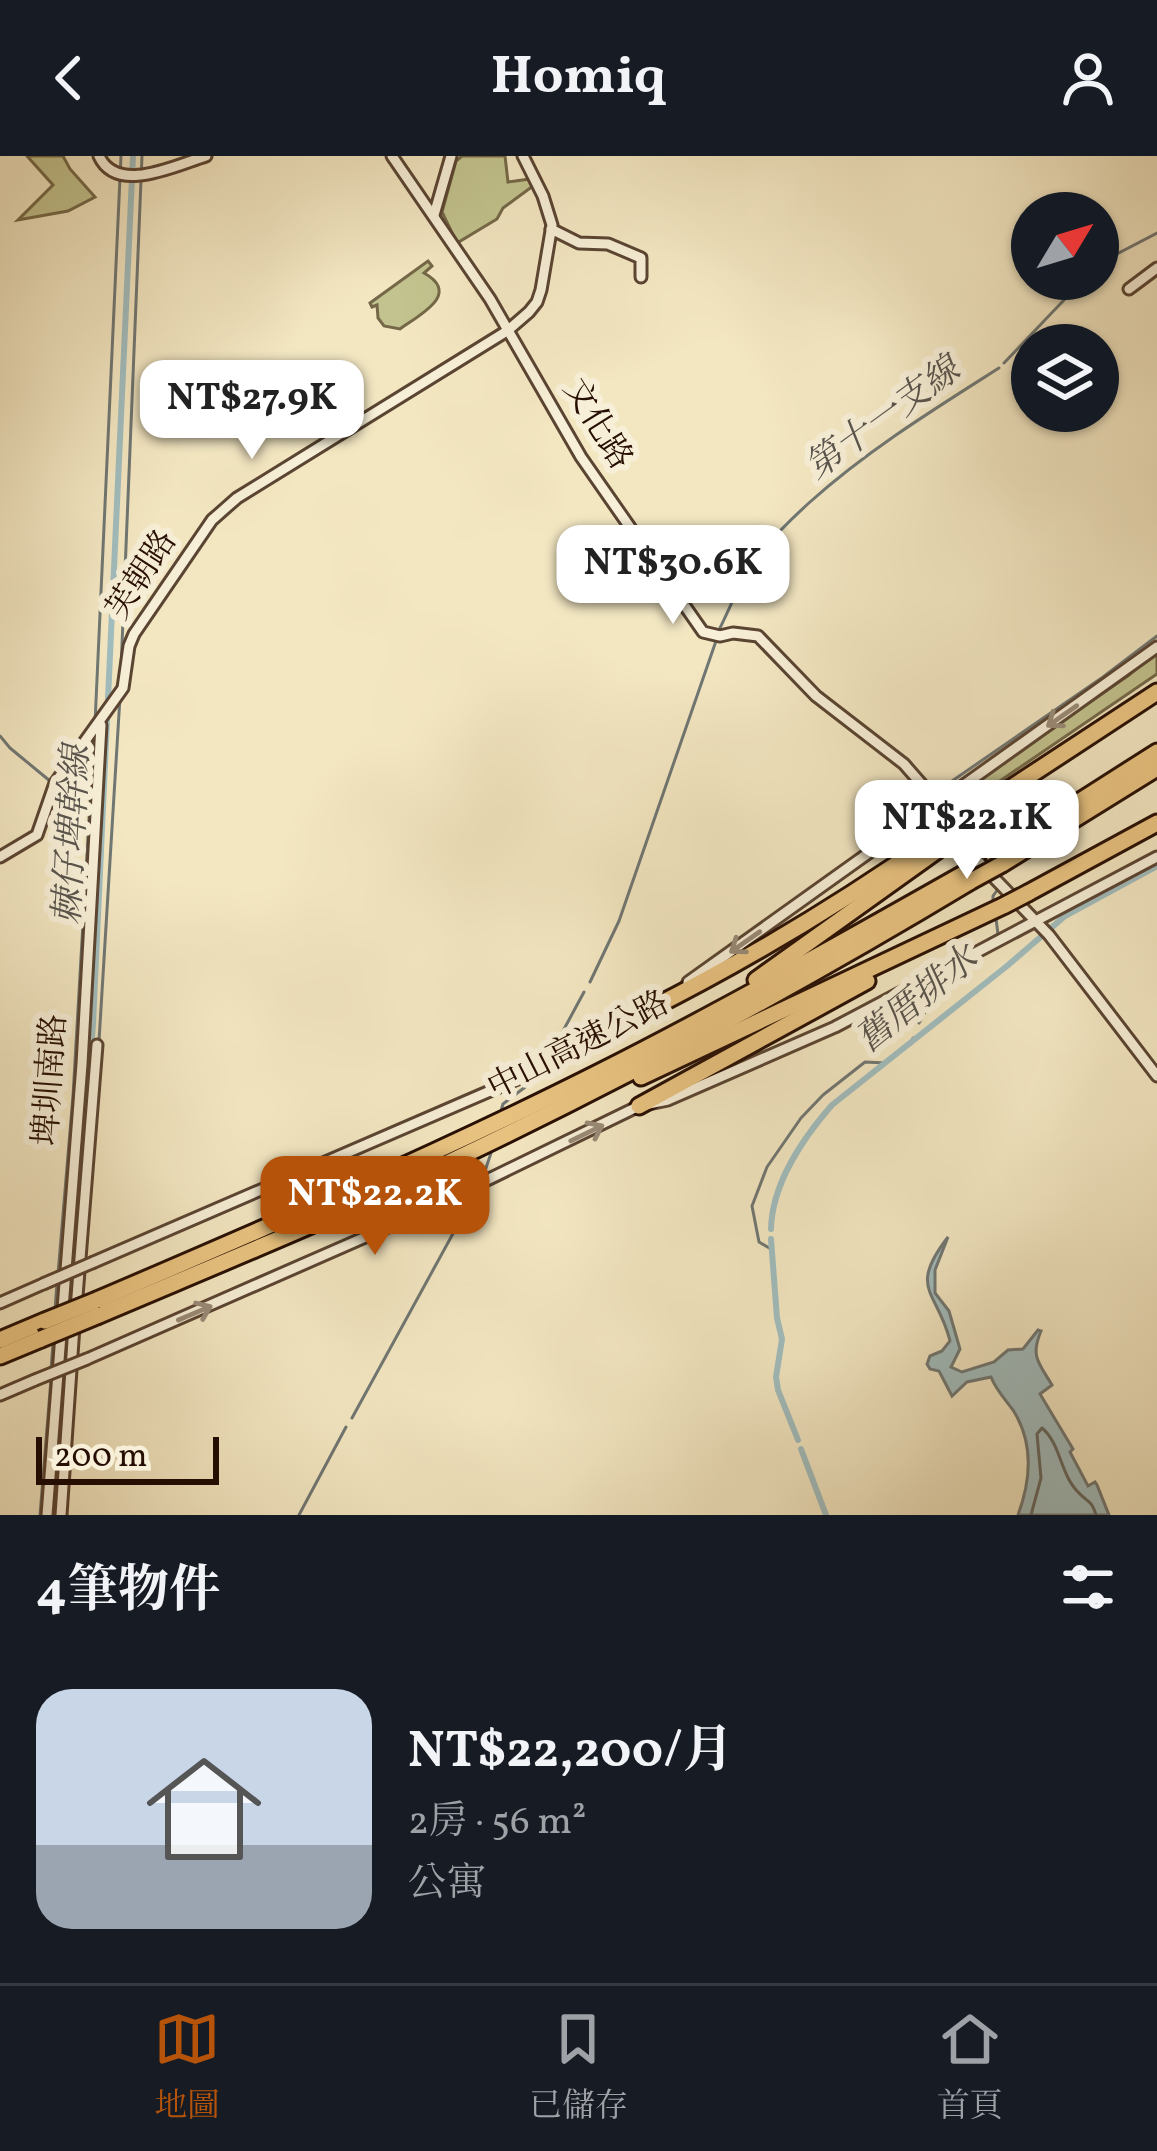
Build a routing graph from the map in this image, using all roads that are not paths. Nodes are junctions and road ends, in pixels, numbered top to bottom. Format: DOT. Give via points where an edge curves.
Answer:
graph roads {
  1 [pos="99,156"];
  2 [pos="206,156"];
  3 [pos="392,156"];
  4 [pos="451,156"];
  5 [pos="523,156"];
  6 [pos="434,215"];
  7 [pos="551,229"];
  8 [pos="1157,268"];
  9 [pos="641,277"];
  10 [pos="1129,290"];
  11 [pos="507,331"];
  12 [pos="1157,647"];
  13 [pos="1157,692"];
  14 [pos="101,721"];
  15 [pos="1157,752"];
  16 [pos="1157,768"];
  17 [pos="938,803"];
  18 [pos="1157,823"];
  19 [pos="942,840"];
  20 [pos="0,857"];
  21 [pos="1157,857"];
  22 [pos="998,860"];
  23 [pos="969,877"];
  24 [pos="969,923"];
  25 [pos="1042,926"];
  26 [pos="644,1012"];
  27 [pos="97,1045"];
  28 [pos="598,1073"];
  29 [pos="1157,1076"];
  30 [pos="639,1106"];
  31 [pos="457,1159"];
  32 [pos="0,1303"];
  33 [pos="98,1308"];
  34 [pos="0,1340"];
  35 [pos="0,1356"];
  36 [pos="0,1394"];
  37 [pos="47,1515"];
  38 [pos="61,1515"];
  1 -- 2 [label="street" via="116,174 131,176"];
  3 -- 6 [label="street, 文化路"];
  4 -- 6 [label="street"];
  5 -- 7 [label="street, 芙朝路"];
  6 -- 11 [label="street, 文化路"];
  7 -- 9 [label="street" via="641,258"];
  7 -- 11 [label="street, 芙朝路" via="537,302"];
  8 -- 10 [label="street"];
  11 -- 14 [label="street, 芙朝路" via="225,507 134,634 123,688"];
  11 -- 17 [label="street, 文化路" via="581,457 704,632 758,636"];
  12 -- 17 [label="street, one-way"];
  13 -- 19 [label="highway, bridge"];
  14 -- 20 [label="street, 芙朝路" via="55,783 37,835"];
  14 -- 37 [label="street, 埤圳南路"];
  15 -- 22 [label="highway, 中山高速公路"];
  16 -- 22 [label="highway, 中山高速公路"];
  17 -- 25 [label="street, 文化路" via="974,856"];
  17 -- 26 [label="street, one-way"];
  18 -- 24 [label="highway, bridge"];
  19 -- 26 [label="highway"];
  19 -- 28 [label="highway" via="719,1006"];
  21 -- 25 [label="street"];
  22 -- 23 [label="highway, 中山高速公路, bridge"];
  23 -- 28 [label="highway, 中山高速公路"];
  23 -- 31 [label="highway, 中山高速公路" via="829,967"];
  24 -- 30 [label="highway"];
  24 -- 31 [label="highway"];
  25 -- 29 [label="street, 文化路"];
  25 -- 30 [label="street" via="836,1027"];
  26 -- 32 [label="street, bridge" via="550,1065"];
  27 -- 38 [label="street"];
  28 -- 33 [label="highway, 中山高速公路"];
  36 -- 30 [label="street, one-way, bridge" via="411,1217"];
  31 -- 33 [label="highway, 中山高速公路"];
  33 -- 34 [label="highway, 中山高速公路, bridge"];
  33 -- 35 [label="highway, 中山高速公路, bridge"];
}
